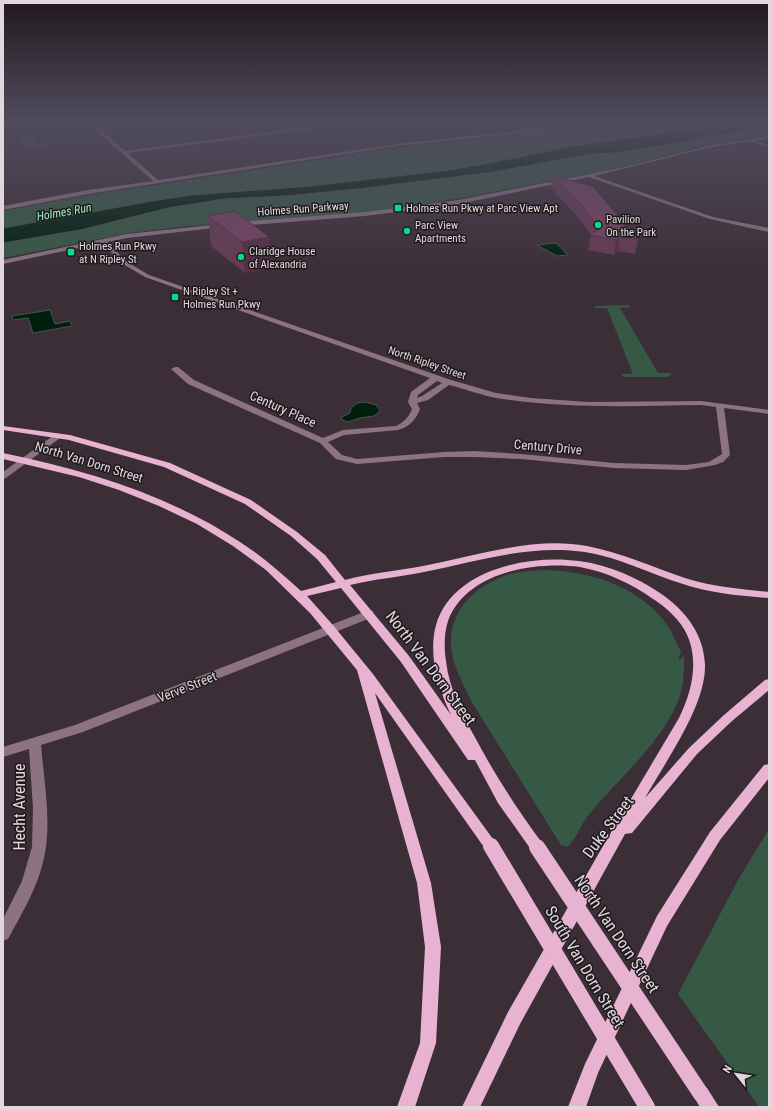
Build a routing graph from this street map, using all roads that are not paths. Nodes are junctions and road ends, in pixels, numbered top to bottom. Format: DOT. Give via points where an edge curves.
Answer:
graph roads {
  1 [pos="146,172"];
  2 [pos="223,172"];
  3 [pos="608,172"];
  4 [pos="591,176"];
  5 [pos="157,182"];
  6 [pos="3,208"];
  7 [pos="225,225"];
  8 [pos="231,225"];
  9 [pos="769,230"];
  10 [pos="103,241"];
  11 [pos="3,262"];
  12 [pos="176,369"];
  13 [pos="435,378"];
  14 [pos="448,382"];
  15 [pos="412,402"];
  16 [pos="720,405"];
  17 [pos="769,412"];
  18 [pos="3,428"];
  19 [pos="57,436"];
  20 [pos="323,441"];
  21 [pos="3,456"];
  22 [pos="25,460"];
  23 [pos="3,476"];
  24 [pos="344,584"];
  25 [pos="299,595"];
  26 [pos="769,595"];
  27 [pos="369,614"];
  28 [pos="330,629"];
  29 [pos="360,663"];
  30 [pos="769,683"];
  31 [pos="36,743"];
  32 [pos="3,752"];
  33 [pos="769,769"];
  34 [pos="504,799"];
  35 [pos="491,846"];
  36 [pos="608,850"];
  37 [pos="3,934"];
  38 [pos="705,1100"];
  39 [pos="406,1107"];
  40 [pos="471,1107"];
  41 [pos="577,1107"];
  42 [pos="647,1107"];
  1 -- 5 [label="street"];
  2 -- 5 [label="street"];
  3 -- 4 [label="street, Holmes Run Parkway"];
  4 -- 8 [label="street, Holmes Run Parkway" via="414,208"];
  4 -- 9 [label="street" via="712,218"];
  5 -- 6 [label="street"];
  7 -- 10 [label="street"];
  10 -- 11 [label="street"];
  10 -- 13 [label="street, North Ripley Street" via="125,263 147,276"];
  12 -- 20 [label="street, Century Place" via="193,383"];
  13 -- 14 [label="street, North Ripley Street"];
  13 -- 15 [label="street" via="414,394"];
  14 -- 15 [label="street" via="425,398"];
  14 -- 16 [label="street, North Ripley Street" via="495,395 560,403"];
  15 -- 20 [label="street, Century Place" via="416,410 414,417 398,428 342,433"];
  16 -- 17 [label="street, North Ripley Street"];
  16 -- 20 [label="street, Century Drive" via="726,454 720,461 696,466 630,467 477,454 351,461 339,458"];
  18 -- 19 [label="main road, North Van Dorn Street"];
  19 -- 22 [label="street"];
  19 -- 24 [label="main road, North Van Dorn Street" via="168,465 248,502 294,534 321,557"];
  21 -- 22 [label="main road, North Van Dorn Street"];
  22 -- 23 [label="street"];
  22 -- 25 [label="main road, North Van Dorn Street" via="113,484 178,512 214,530 245,550"];
  24 -- 25 [label="main road"];
  24 -- 26 [label="main road" via="504,552 543,546 563,546 612,555 700,585"];
  24 -- 27 [label="main road, North Van Dorn Street"];
  25 -- 28 [label="main road, North Van Dorn Street"];
  27 -- 28 [label="street, Verve Street"];
  27 -- 34 [label="main road, North Van Dorn Street" via="405,659"];
  28 -- 29 [label="main road, North Van Dorn Street"];
  28 -- 31 [label="street, Verve Street" via="87,727"];
  29 -- 35 [label="main road, North Van Dorn Street"];
  29 -- 39 [label="main road" via="424,882 433,947 428,1043"];
  30 -- 36 [label="main road, Duke Street" via="693,751"];
  31 -- 32 [label="street, Verve Street"];
  31 -- 37 [label="street, Hecht Avenue" via="39,848 27,889"];
  33 -- 41 [label="main road" via="715,836 662,921 591,1070"];
  34 -- 36 [label="main road" via="450,699 440,664 439,640 443,621 451,606 463,591 481,579 517,565 538,562 584,564 649,589 677,611 692,633 697,646 699,678 694,699 684,719"];
  34 -- 38 [label="main road, North Van Dorn Street, bridge"];
  35 -- 42 [label="main road, South Van Dorn Street, bridge"];
  36 -- 40 [label="main road, Duke Street" via="514,1018"];
}
